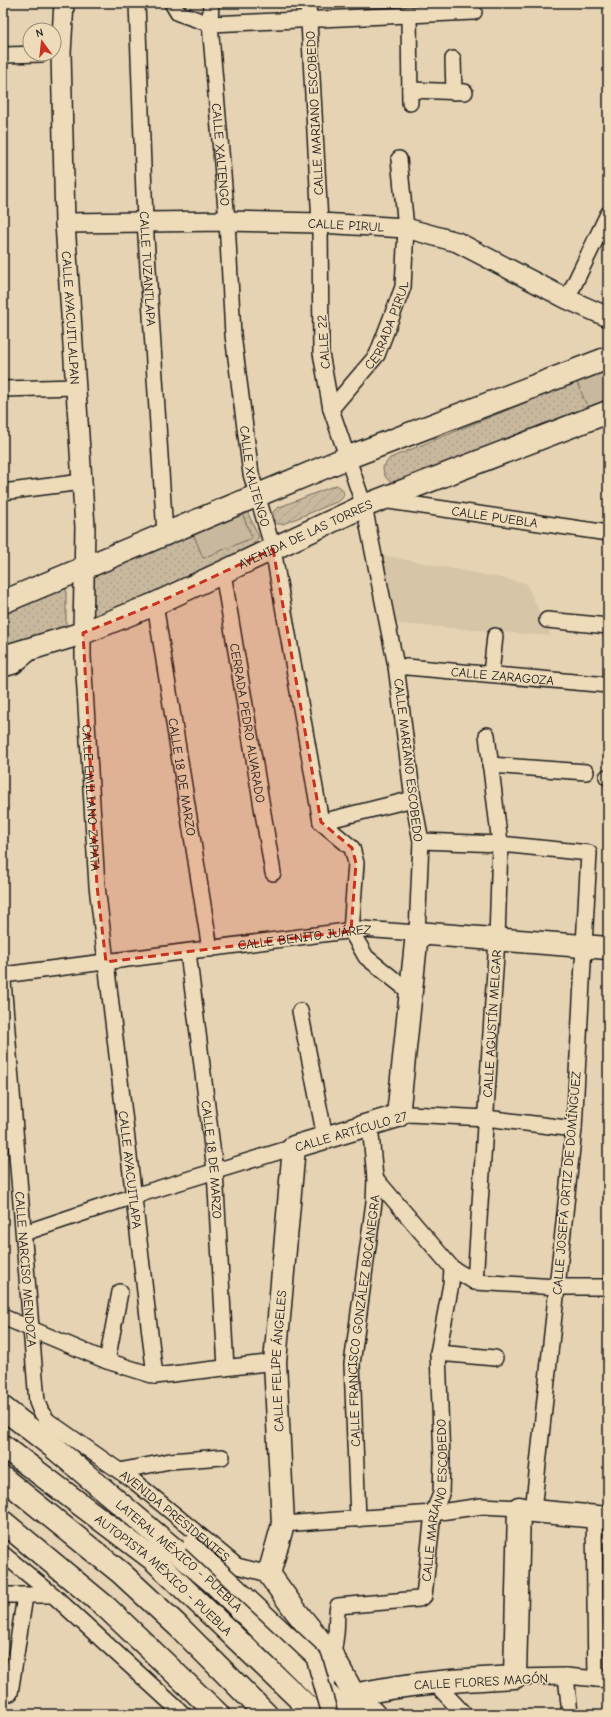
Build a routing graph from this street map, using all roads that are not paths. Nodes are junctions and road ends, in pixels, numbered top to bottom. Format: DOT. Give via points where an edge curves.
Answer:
graph roads {
  1 [pos="64,3"];
  2 [pos="137,3"];
  3 [pos="172,3"];
  4 [pos="211,3"];
  5 [pos="308,3"];
  6 [pos="363,9"];
  7 [pos="474,12"];
  8 [pos="409,14"];
  9 [pos="309,20"];
  10 [pos="60,22"];
  11 [pos="210,24"];
  12 [pos="3,55"];
  13 [pos="22,55"];
  14 [pos="453,59"];
  15 [pos="53,62"];
  16 [pos="399,160"];
  17 [pos="608,214"];
  18 [pos="146,221"];
  19 [pos="227,221"];
  20 [pos="65,223"];
  21 [pos="320,223"];
  22 [pos="406,228"];
  23 [pos="567,299"];
  24 [pos="608,316"];
  25 [pos="608,358"];
  26 [pos="76,387"];
  27 [pos="3,389"];
  28 [pos="332,409"];
  29 [pos="608,412"];
  30 [pos="349,457"];
  31 [pos="82,482"];
  32 [pos="3,492"];
  33 [pos="258,496"];
  34 [pos="373,503"];
  35 [pos="608,532"];
  36 [pos="165,534"];
  37 [pos="273,550"];
  38 [pos="84,568"];
  39 [pos="223,573"];
  40 [pos="3,602"];
  41 [pos="155,604"];
  42 [pos="547,620"];
  43 [pos="608,626"];
  44 [pos="83,633"];
  45 [pos="495,636"];
  46 [pos="4,661"];
  47 [pos="396,666"];
  48 [pos="491,674"];
  49 [pos="608,685"];
  50 [pos="487,735"];
  51 [pos="490,765"];
  52 [pos="586,772"];
  53 [pos="413,799"];
  54 [pos="321,822"];
  55 [pos="421,842"];
  56 [pos="500,844"];
  57 [pos="273,874"];
  58 [pos="351,931"];
  59 [pos="417,933"];
  60 [pos="497,939"];
  61 [pos="584,946"];
  62 [pos="608,948"];
  63 [pos="210,949"];
  64 [pos="188,952"];
  65 [pos="106,962"];
  66 [pos="3,975"];
  67 [pos="3,981"];
  68 [pos="411,993"];
  69 [pos="300,1011"];
  70 [pos="398,1116"];
  71 [pos="486,1118"];
  72 [pos="370,1124"];
  73 [pos="574,1129"];
  74 [pos="325,1138"];
  75 [pos="294,1147"];
  76 [pos="215,1172"];
  77 [pos="375,1178"];
  78 [pos="134,1196"];
  79 [pos="24,1233"];
  80 [pos="452,1268"];
  81 [pos="475,1282"];
  82 [pos="557,1287"];
  83 [pos="608,1287"];
  84 [pos="120,1292"];
  85 [pos="3,1317"];
  86 [pos="31,1328"];
  87 [pos="438,1353"];
  88 [pos="495,1358"];
  89 [pos="107,1361"];
  90 [pos="275,1362"];
  91 [pos="226,1368"];
  92 [pos="155,1376"];
  93 [pos="3,1408"];
  94 [pos="34,1419"];
  95 [pos="3,1446"];
  96 [pos="222,1457"];
  97 [pos="119,1471"];
  98 [pos="3,1478"];
  99 [pos="156,1500"];
  100 [pos="526,1510"];
  101 [pos="434,1513"];
  102 [pos="358,1518"];
  103 [pos="601,1518"];
  104 [pos="3,1522"];
  105 [pos="283,1524"];
  106 [pos="3,1554"];
  107 [pos="269,1574"];
  108 [pos="3,1594"];
  109 [pos="53,1595"];
  110 [pos="24,1596"];
  111 [pos="333,1657"];
  112 [pos="566,1676"];
  113 [pos="514,1677"];
  114 [pos="602,1680"];
  115 [pos="327,1682"];
  116 [pos="434,1682"];
  117 [pos="10,1694"];
  118 [pos="350,1704"];
  119 [pos="183,1714"];
  120 [pos="218,1714"];
  121 [pos="266,1714"];
  122 [pos="315,1714"];
  123 [pos="330,1714"];
  124 [pos="374,1714"];
  125 [pos="464,1714"];
  126 [pos="570,1714"];
  1 -- 10 [label="street, CALLE AYACUITLALPAN"];
  2 -- 18 [label="street, CALLE TUZANTLAPA"];
  3 -- 11 [label="street" via="178,13"];
  4 -- 11 [label="street, CALLE XALTENGO"];
  5 -- 9 [label="street, CALLE MARIANO ESCOBEDO"];
  6 -- 8 [label="street"];
  6 -- 9 [label="street"];
  7 -- 8 [label="street"];
  8 -- 14 [label="street" via="410,96 460,92"];
  9 -- 11 [label="street"];
  9 -- 21 [label="street, CALLE MARIANO ESCOBEDO"];
  11 -- 19 [label="street, CALLE XALTENGO"];
  12 -- 13 [label="street"];
  15 -- 20 [label="street, CALLE AYACUITLALPAN"];
  16 -- 22 [label="street, CERRADA PIRUL"];
  17 -- 23 [label="street"];
  18 -- 19 [label="street, CALLE PIRUL"];
  18 -- 20 [label="street, CALLE PIRUL"];
  18 -- 36 [label="street, CALLE TUZANTLAPA"];
  19 -- 21 [label="street, CALLE PIRUL"];
  19 -- 33 [label="street, CALLE XALTENGO" via="233,335 252,474"];
  20 -- 26 [label="street, CALLE AYACUITLALPAN"];
  21 -- 22 [label="street, CALLE PIRUL"];
  21 -- 28 [label="street, CALLE 22" via="321,353"];
  22 -- 23 [label="street, CALLE PIRUL" via="457,242"];
  22 -- 28 [label="street, CERRADA PIRUL" via="403,287 377,355"];
  23 -- 24 [label="street, CALLE PIRUL"];
  25 -- 30 [label="main road"];
  26 -- 27 [label="street"];
  26 -- 31 [label="street, CALLE AYACUITLALPAN"];
  28 -- 30 [label="street, CALLE 22"];
  29 -- 34 [label="main road, AVENIDA DE LAS TORRES"];
  30 -- 33 [label="main road"];
  30 -- 34 [label="street, CALLE MARIANO ESCOBEDO"];
  31 -- 32 [label="street"];
  31 -- 38 [label="street, CALLE AYACUITLALPAN"];
  33 -- 36 [label="main road"];
  33 -- 37 [label="street, CALLE XALTENGO"];
  34 -- 35 [label="street, CALLE PUEBLA"];
  34 -- 37 [label="main road, AVENIDA DE LAS TORRES"];
  34 -- 47 [label="street, CALLE MARIANO ESCOBEDO"];
  36 -- 38 [label="main road"];
  37 -- 39 [label="main road, AVENIDA DE LAS TORRES"];
  37 -- 54 [label="street, CALLE XALTENGO"];
  38 -- 40 [label="main road"];
  38 -- 44 [label="street, CALLE AYACUITLALPAN"];
  39 -- 41 [label="main road, AVENIDA DE LAS TORRES"];
  39 -- 57 [label="street, CERRADA PEDRO ALVARADO"];
  41 -- 44 [label="main road, AVENIDA DE LAS TORRES"];
  41 -- 63 [label="street, CALLE 18 DE MARZO"];
  42 -- 43 [label="street"];
  44 -- 46 [label="main road, AVENIDA DE LAS TORRES" via="37,647"];
  44 -- 65 [label="street, CALLE EMILIANO ZAPATA" via="97,886"];
  45 -- 48 [label="street"];
  47 -- 48 [label="street, CALLE ZARAGOZA"];
  47 -- 53 [label="street, CALLE MARIANO ESCOBEDO"];
  48 -- 49 [label="street, CALLE ZARAGOZA"];
  50 -- 51 [label="street, CALLE AGUSTÍN MELGAR"];
  51 -- 52 [label="street"];
  51 -- 56 [label="street, CALLE AGUSTÍN MELGAR"];
  53 -- 54 [label="street"];
  53 -- 55 [label="street, CALLE MARIANO ESCOBEDO"];
  54 -- 58 [label="street" via="352,848 356,862"];
  55 -- 56 [label="street"];
  55 -- 59 [label="street, CALLE MARIANO ESCOBEDO"];
  56 -- 60 [label="street, CALLE AGUSTÍN MELGAR"];
  56 -- 61 [label="street, CALLE JOSEFA ORTIZ DE DOMÍNGUEZ" via="589,853"];
  58 -- 59 [label="street, CALLE BENITO JUÁREZ" via="362,929"];
  58 -- 63 [label="street, CALLE BENITO JUÁREZ"];
  58 -- 68 [label="street" via="366,957"];
  59 -- 60 [label="main road, CALLE BENITO JUÁREZ"];
  59 -- 68 [label="main road, CALLE MARIANO ESCOBEDO"];
  60 -- 61 [label="main road, CALLE BENITO JUÁREZ"];
  60 -- 71 [label="street, CALLE AGUSTÍN MELGAR"];
  61 -- 62 [label="main road, CALLE BENITO JUÁREZ"];
  61 -- 73 [label="street, CALLE JOSEFA ORTIZ DE DOMÍNGUEZ"];
  63 -- 64 [label="street, CALLE BENITO JUÁREZ"];
  64 -- 65 [label="street, CALLE BENITO JUÁREZ"];
  64 -- 76 [label="street, CALLE 18 DE MARZO"];
  65 -- 66 [label="street, CALLE BENITO JUÁREZ"];
  65 -- 78 [label="street, CALLE AYACUITLAPA"];
  67 -- 79 [label="street, CALLE NARCISO MENDOZA"];
  68 -- 70 [label="main road, CALLE MARIANO ESCOBEDO"];
  69 -- 74 [label="street"];
  70 -- 71 [label="street, CALLE ARTÍCULO 27" via="409,1114"];
  70 -- 72 [label="main road, CALLE ARTÍCULO 27"];
  71 -- 73 [label="street, CALLE ARTÍCULO 27"];
  71 -- 81 [label="street, CALLE AGUSTÍN MELGAR"];
  72 -- 74 [label="main road, CALLE ARTÍCULO 27"];
  72 -- 77 [label="street, CALLE FRANCISCO GONZÁLEZ BOCANEGRA"];
  73 -- 82 [label="street, CALLE JOSEFA ORTIZ DE DOMÍNGUEZ"];
  74 -- 75 [label="main road, CALLE ARTÍCULO 27"];
  75 -- 76 [label="street, CALLE ARTÍCULO 27"];
  75 -- 90 [label="main road, CALLE FELIPE ÁNGELES"];
  76 -- 78 [label="street, CALLE ARTÍCULO 27"];
  76 -- 91 [label="street, CALLE 18 DE MARZO"];
  77 -- 80 [label="street"];
  77 -- 102 [label="street, CALLE FRANCISCO GONZÁLEZ BOCANEGRA" via="352,1364"];
  78 -- 79 [label="street, CALLE ARTÍCULO 27"];
  78 -- 92 [label="street, CALLE AYACUITLAPA"];
  79 -- 86 [label="street, CALLE NARCISO MENDOZA"];
  80 -- 81 [label="street"];
  80 -- 87 [label="street, CALLE MARIANO ESCOBEDO"];
  81 -- 82 [label="street"];
  82 -- 83 [label="street"];
  82 -- 100 [label="street, CALLE JOSEFA ORTIZ DE DOMÍNGUEZ"];
  84 -- 89 [label="street"];
  85 -- 86 [label="street"];
  86 -- 89 [label="street"];
  86 -- 94 [label="street, CALLE NARCISO MENDOZA" via="37,1402"];
  87 -- 88 [label="street"];
  87 -- 101 [label="street, CALLE MARIANO ESCOBEDO" via="442,1460 441,1494"];
  89 -- 92 [label="street"];
  90 -- 91 [label="street"];
  90 -- 105 [label="main road, CALLE FELIPE ÁNGELES"];
  91 -- 92 [label="street"];
  93 -- 94 [label="main road, LATERAL MÉXICO - PUEBLA"];
  94 -- 97 [label="street, AVENIDA PRESIDENTES" via="48,1421"];
  94 -- 118 [label="main road, LATERAL MÉXICO - PUEBLA" via="52,1446 215,1584"];
  95 -- 122 [label="main road, AUTOPISTA MÉXICO - PUEBLA" via="154,1560"];
  96 -- 97 [label="street" via="170,1461"];
  97 -- 99 [label="street, AVENIDA PRESIDENTES"];
  98 -- 121 [label="main road, AUTOPISTA MÉXICO - PUEBLA" via="121,1573"];
  99 -- 107 [label="street, AVENIDA PRESIDENTES" via="237,1566"];
  99 -- 123 [label="street, bridge" via="192,1543 314,1658"];
  100 -- 101 [label="street" via="482,1506"];
  100 -- 103 [label="main road"];
  100 -- 113 [label="main road, CALLE JOSEFA ORTIZ DE DOMÍNGUEZ"];
  101 -- 102 [label="street"];
  101 -- 111 [label="street, CALLE MARIANO ESCOBEDO" via="424,1596 419,1599 338,1606"];
  102 -- 105 [label="street"];
  103 -- 114 [label="street"];
  104 -- 120 [label="main road" via="112,1613"];
  105 -- 107 [label="main road, CALLE FELIPE ÁNGELES"];
  106 -- 109 [label="street"];
  107 -- 111 [label="main road"];
  108 -- 110 [label="street"];
  109 -- 110 [label="street"];
  109 -- 119 [label="street"];
  110 -- 117 [label="street"];
  111 -- 115 [label="street"];
  111 -- 118 [label="main road"];
  112 -- 113 [label="street, CALLE FLORES MAGÓN"];
  112 -- 114 [label="street, CALLE FLORES MAGÓN"];
  112 -- 126 [label="street"];
  113 -- 116 [label="main road, CALLE FLORES MAGÓN"];
  116 -- 118 [label="main road, CALLE FLORES MAGÓN" via="389,1687"];
  116 -- 125 [label="street"];
  118 -- 124 [label="main road"];
}
